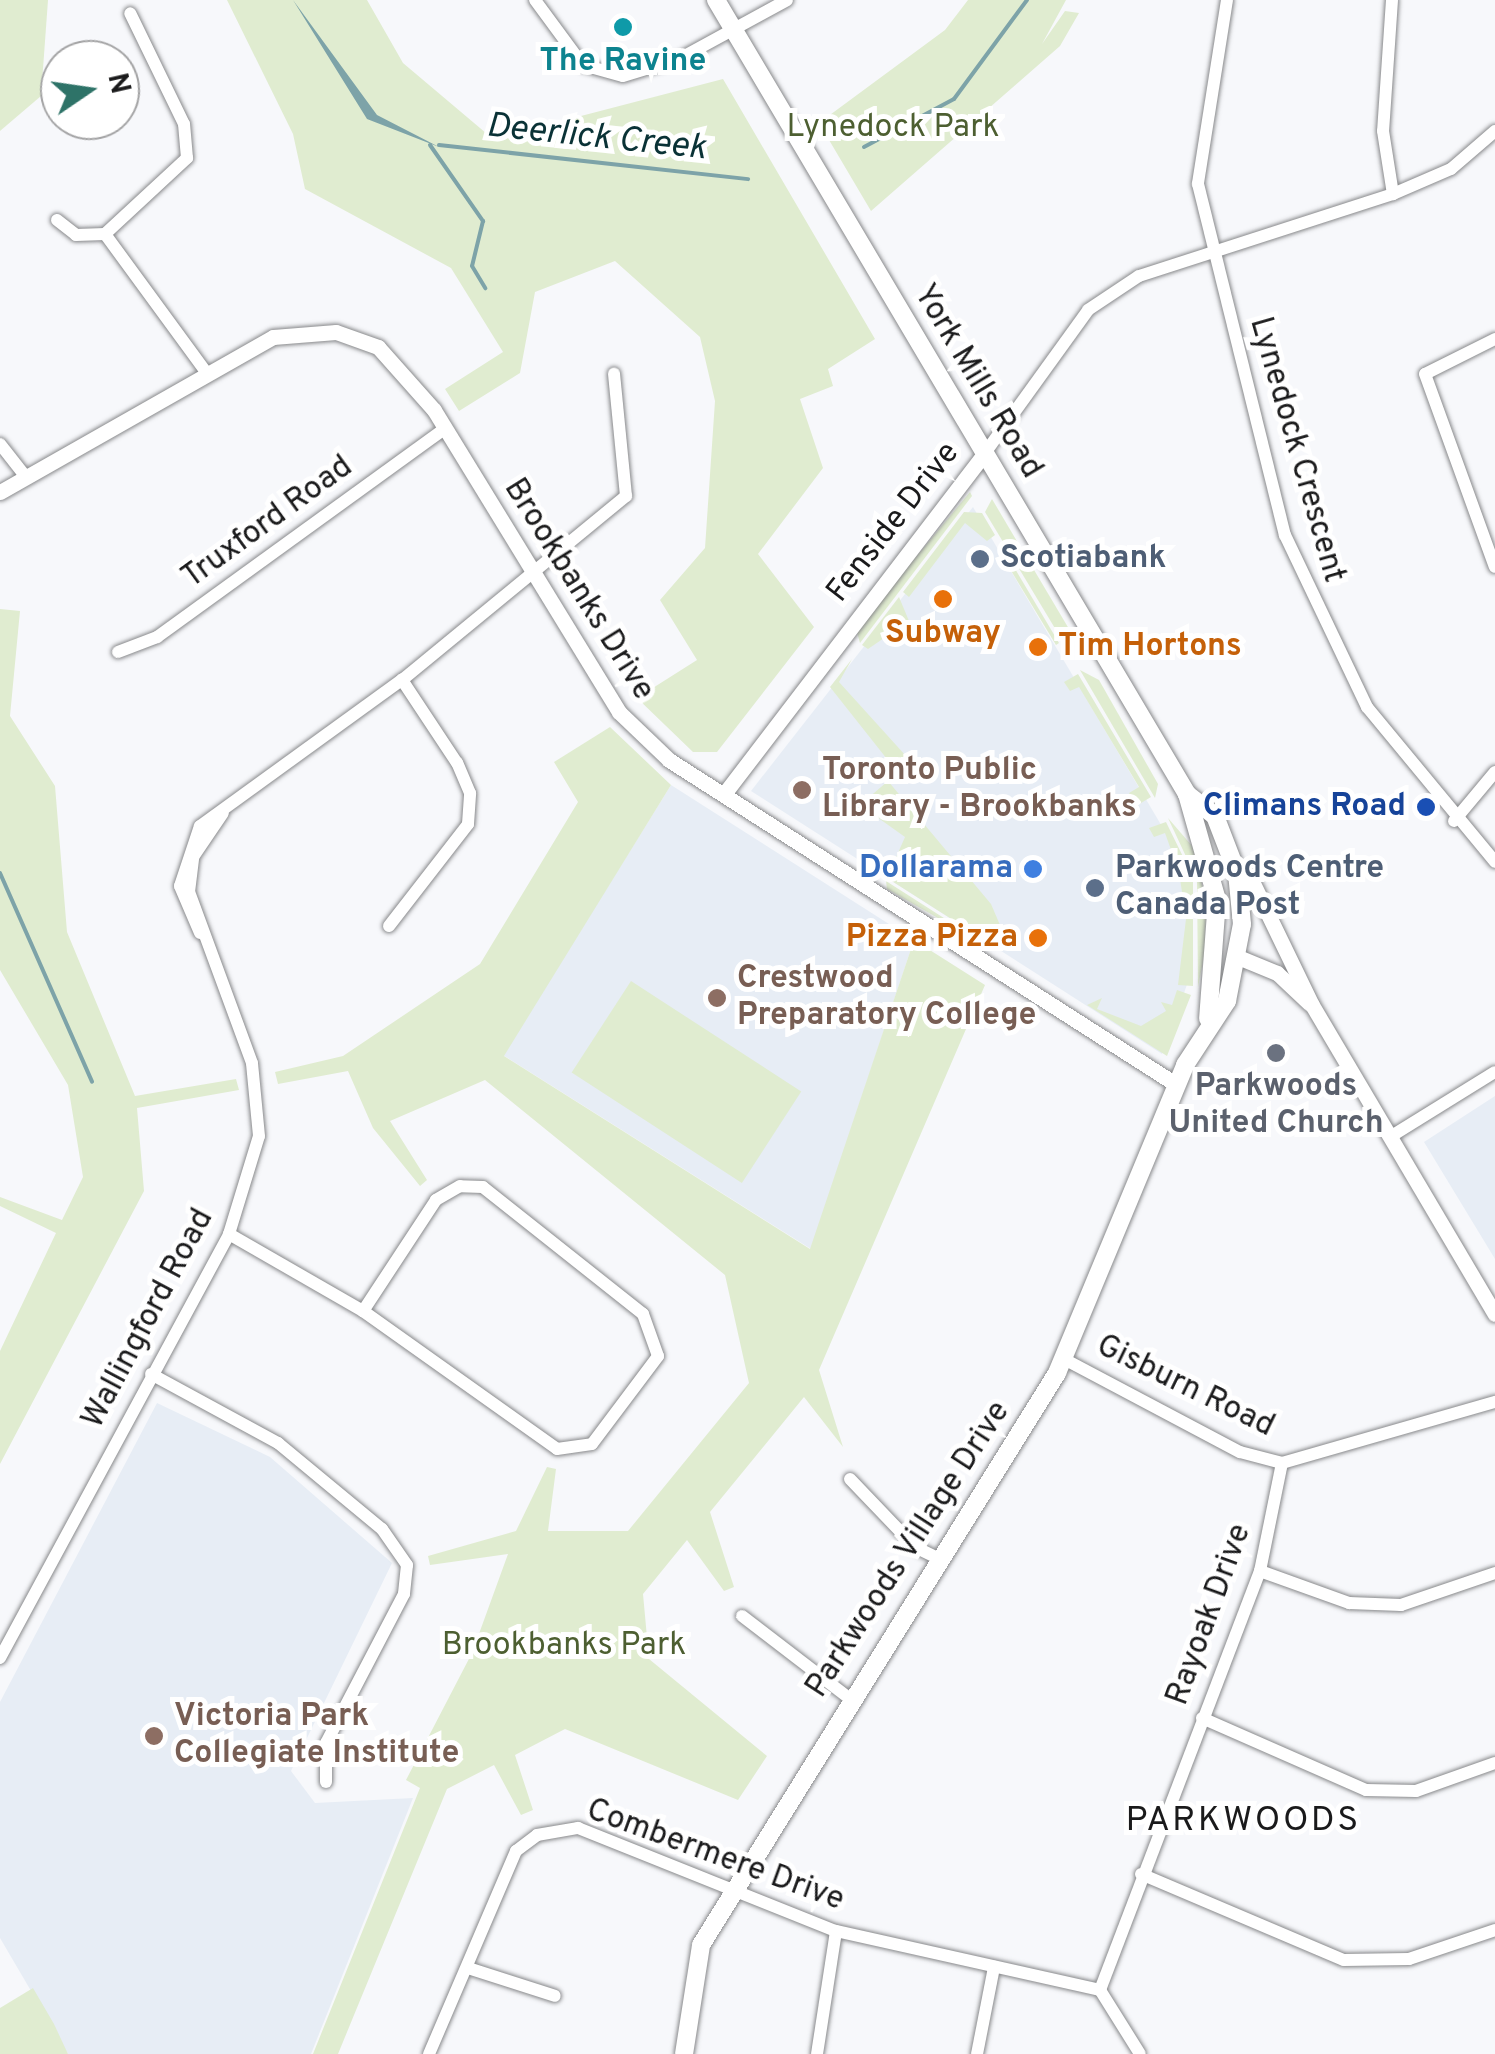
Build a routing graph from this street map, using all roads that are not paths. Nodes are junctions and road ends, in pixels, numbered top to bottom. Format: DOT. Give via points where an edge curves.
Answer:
graph roads {
  1 [pos="716,0"];
  2 [pos="788,0"];
  3 [pos="1227,0"];
  4 [pos="1392,0"];
  5 [pos="541,2"];
  6 [pos="130,13"];
  7 [pos="734,30"];
  8 [pos="1495,132"];
  9 [pos="1393,194"];
  10 [pos="57,220"];
  11 [pos="105,234"];
  12 [pos="1214,256"];
  13 [pos="1495,339"];
  14 [pos="206,372"];
  15 [pos="614,374"];
  16 [pos="444,429"];
  17 [pos="0,444"];
  18 [pos="985,453"];
  19 [pos="26,476"];
  20 [pos="0,492"];
  21 [pos="1495,567"];
  22 [pos="534,573"];
  23 [pos="118,652"];
  24 [pos="402,680"];
  25 [pos="1495,772"];
  26 [pos="724,794"];
  27 [pos="1187,794"];
  28 [pos="1454,821"];
  29 [pos="1208,854"];
  30 [pos="1495,862"];
  31 [pos="1237,873"];
  32 [pos="389,926"];
  33 [pos="1214,950"];
  34 [pos="1238,957"];
  35 [pos="1312,1006"];
  36 [pos="1208,1019"];
  37 [pos="1495,1072"];
  38 [pos="1177,1085"];
  39 [pos="1390,1137"];
  40 [pos="229,1234"];
  41 [pos="364,1311"];
  42 [pos="1495,1314"];
  43 [pos="1064,1359"];
  44 [pos="151,1374"];
  45 [pos="1495,1402"];
  46 [pos="1282,1463"];
  47 [pos="850,1479"];
  48 [pos="942,1560"];
  49 [pos="1260,1571"];
  50 [pos="1495,1573"];
  51 [pos="742,1616"];
  52 [pos="0,1658"];
  53 [pos="849,1698"];
  54 [pos="1202,1718"];
  55 [pos="1495,1762"];
  56 [pos="326,1782"];
  57 [pos="1141,1874"];
  58 [pos="730,1895"];
  59 [pos="1495,1930"];
  60 [pos="836,1932"];
  61 [pos="994,1967"];
  62 [pos="468,1968"];
  63 [pos="1100,1990"];
  64 [pos="555,1996"];
  65 [pos="429,2054"];
  66 [pos="684,2054"];
  67 [pos="817,2054"];
  68 [pos="977,2054"];
  69 [pos="1140,2054"];
  1 -- 7 [label="main road, York Mills Road"];
  2 -- 7 [label="street"];
  3 -- 12 [label="street, Lynedock Crescent" via="1198,167"];
  4 -- 9 [label="street" via="1383,131"];
  5 -- 7 [label="street" via="583,65 623,76"];
  6 -- 11 [label="street" via="184,124 187,158"];
  7 -- 18 [label="main road, York Mills Road"];
  8 -- 9 [label="street, Fenside Drive" via="1451,170"];
  9 -- 12 [label="street, Fenside Drive"];
  10 -- 11 [label="street" via="76,235"];
  11 -- 14 [label="street"];
  12 -- 18 [label="street, Fenside Drive" via="1139,276 1088,310"];
  12 -- 28 [label="street, Lynedock Crescent" via="1300,576 1367,707"];
  13 -- 21 [label="street" via="1425,374"];
  14 -- 16 [label="street, Brookbanks Drive" via="273,337 336,332 402,364"];
  14 -- 19 [label="street, Brookbanks Drive"];
  15 -- 22 [label="street, Wallingford Road" via="626,496"];
  16 -- 22 [label="street, Brookbanks Drive"];
  16 -- 23 [label="street, Truxford Road" via="157,636"];
  17 -- 19 [label="street"];
  18 -- 26 [label="street, Fenside Drive"];
  18 -- 27 [label="main road, York Mills Road"];
  19 -- 20 [label="street, Brookbanks Drive"];
  22 -- 24 [label="street, Wallingford Road"];
  22 -- 26 [label="street, Brookbanks Drive" via="619,712 669,760"];
  24 -- 32 [label="street" via="457,763 468,824"];
  24 -- 40 [label="street, Wallingford Road" via="223,813 189,876 200,933 260,1104"];
  25 -- 28 [label="street"];
  26 -- 38 [label="street, Brookbanks Drive"];
  27 -- 29 [label="main road, York Mills Road"];
  27 -- 31 [label="main road, York Mills Road" via="1215,816"];
  28 -- 30 [label="street, Lynedock Crescent"];
  29 -- 33 [label="main road, York Mills Road"];
  29 -- 34 [label="main road" via="1218,862"];
  31 -- 34 [label="main road, York Mills Road"];
  31 -- 35 [label="street, York Mills Road" via="1251,879"];
  33 -- 36 [label="main road, Parkwoods Village Drive"];
  34 -- 35 [label="street, York Mills Road" via="1277,973"];
  34 -- 36 [label="main road, Parkwoods Village Drive" via="1225,1005"];
  35 -- 39 [label="street, York Mills Road"];
  36 -- 38 [label="main road, Parkwoods Village Drive"];
  37 -- 39 [label="street"];
  38 -- 43 [label="main road, Parkwoods Village Drive"];
  39 -- 42 [label="street, York Mills Road"];
  40 -- 41 [label="street"];
  40 -- 44 [label="street, Wallingford Road"];
  41 -- 41 [label="street" via="436,1200 460,1186 483,1188 643,1314 658,1356 592,1444 557,1449"];
  43 -- 46 [label="street, Gisburn Road" via="1240,1452"];
  43 -- 48 [label="main road, Parkwoods Village Drive"];
  44 -- 52 [label="street, Wallingford Road"];
  44 -- 56 [label="street" via="278,1443 382,1529 407,1565 404,1594 326,1743"];
  45 -- 46 [label="street"];
  46 -- 49 [label="street, Rayoak Drive"];
  47 -- 48 [label="street" via="915,1548"];
  48 -- 53 [label="main road, Parkwoods Village Drive"];
  49 -- 50 [label="street" via="1349,1603 1401,1605"];
  49 -- 54 [label="street, Rayoak Drive"];
  51 -- 53 [label="street"];
  53 -- 58 [label="main road, Parkwoods Village Drive"];
  54 -- 55 [label="street" via="1366,1790 1416,1791"];
  54 -- 57 [label="street, Rayoak Drive"];
  57 -- 59 [label="street" via="1344,1960 1409,1959"];
  57 -- 63 [label="street, Rayoak Drive"];
  58 -- 60 [label="street, Combermere Drive"];
  58 -- 62 [label="street, Combermere Drive" via="578,1828 537,1836 516,1851"];
  58 -- 66 [label="main road, Parkwoods Village Drive" via="701,1946"];
  60 -- 61 [label="street, Combermere Drive"];
  60 -- 67 [label="street"];
  61 -- 63 [label="street, Combermere Drive"];
  61 -- 68 [label="street"];
  62 -- 64 [label="street"];
  62 -- 65 [label="street, Combermere Drive"];
  63 -- 69 [label="street"];
}
